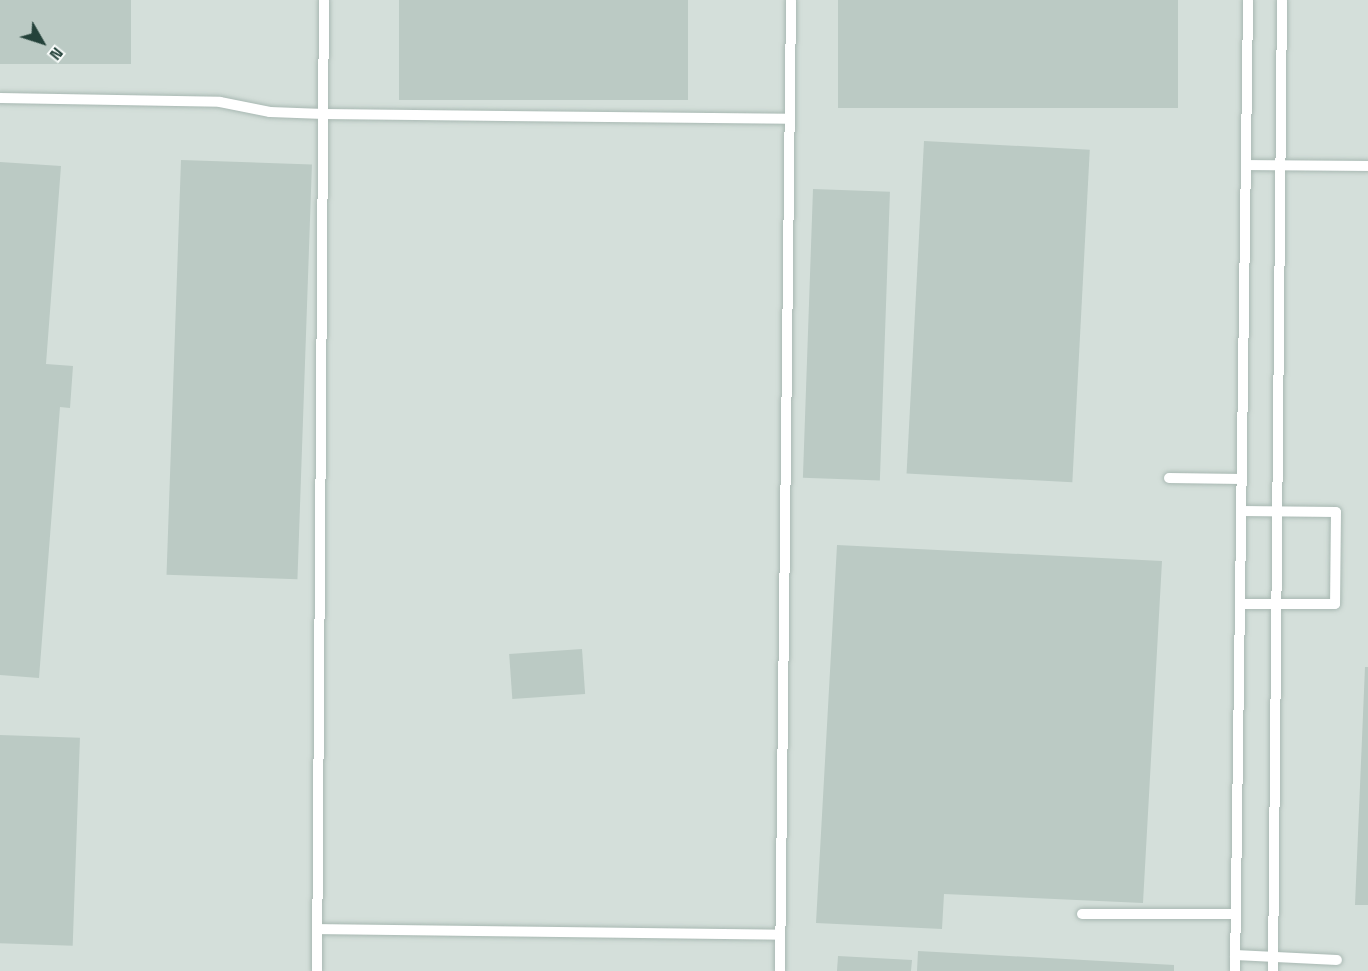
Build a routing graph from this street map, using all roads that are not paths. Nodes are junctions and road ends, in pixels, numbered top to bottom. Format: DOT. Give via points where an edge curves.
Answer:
graph roads {
  1 [pos="324,0"];
  2 [pos="791,0"];
  3 [pos="1248,0"];
  4 [pos="1282,0"];
  5 [pos="0,98"];
  6 [pos="324,114"];
  7 [pos="789,119"];
  8 [pos="1246,165"];
  9 [pos="1279,166"];
  10 [pos="1368,166"];
  11 [pos="1169,478"];
  12 [pos="1242,479"];
  13 [pos="1242,511"];
  14 [pos="1276,511"];
  15 [pos="1242,604"];
  16 [pos="1277,604"];
  17 [pos="1082,914"];
  18 [pos="1235,914"];
  19 [pos="317,929"];
  20 [pos="780,935"];
  21 [pos="1235,955"];
  22 [pos="1273,957"];
  23 [pos="1336,960"];
  24 [pos="317,971"];
  25 [pos="780,971"];
  26 [pos="1235,971"];
  27 [pos="1272,971"];
  1 -- 6 [label="lane"];
  2 -- 7 [label="lane"];
  3 -- 8 [label="lane"];
  4 -- 9 [label="lane"];
  5 -- 6 [label="lane" via="220,102 270,112"];
  6 -- 7 [label="lane"];
  6 -- 19 [label="lane"];
  7 -- 20 [label="lane"];
  8 -- 9 [label="lane"];
  8 -- 12 [label="lane"];
  9 -- 10 [label="lane"];
  9 -- 14 [label="lane"];
  11 -- 12 [label="lane"];
  12 -- 13 [label="lane"];
  13 -- 14 [label="lane"];
  13 -- 15 [label="lane"];
  14 -- 16 [label="lane"];
  14 -- 16 [label="lane" via="1336,512 1335,604"];
  15 -- 16 [label="lane"];
  15 -- 18 [label="lane"];
  16 -- 22 [label="lane"];
  17 -- 18 [label="lane"];
  18 -- 21 [label="lane"];
  19 -- 20 [label="lane"];
  19 -- 24 [label="lane"];
  20 -- 25 [label="lane"];
  21 -- 22 [label="lane"];
  21 -- 26 [label="lane"];
  22 -- 23 [label="lane"];
  22 -- 27 [label="lane"];
}
